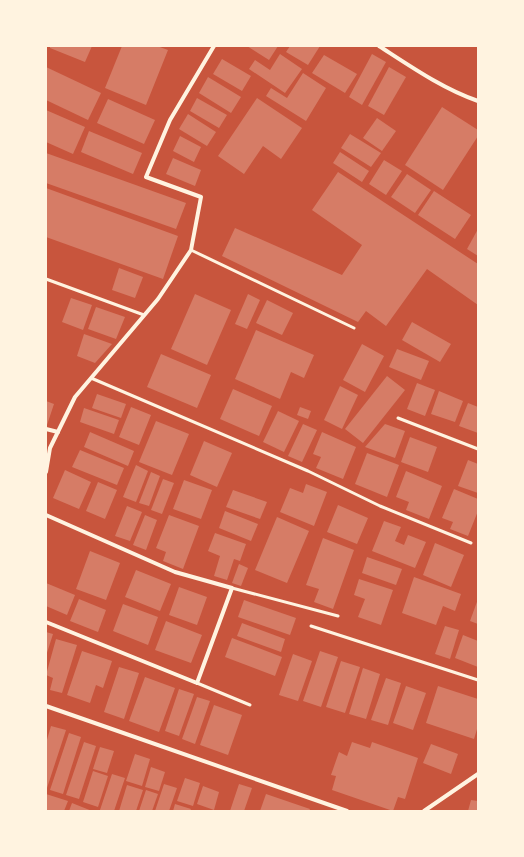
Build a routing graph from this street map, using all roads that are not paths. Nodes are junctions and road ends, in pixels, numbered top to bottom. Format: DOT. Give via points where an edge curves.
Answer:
graph roads {
  1 [pos="214,46"];
  2 [pos="379,46"];
  3 [pos="478,101"];
  4 [pos="192,250"];
  5 [pos="46,279"];
  6 [pos="144,315"];
  7 [pos="354,328"];
  8 [pos="91,378"];
  9 [pos="398,418"];
  10 [pos="46,429"];
  11 [pos="58,432"];
  12 [pos="478,449"];
  13 [pos="46,472"];
  14 [pos="46,515"];
  15 [pos="471,543"];
  16 [pos="232,588"];
  17 [pos="338,616"];
  18 [pos="46,622"];
  19 [pos="311,626"];
  20 [pos="478,680"];
  21 [pos="197,683"];
  22 [pos="250,705"];
  23 [pos="46,706"];
  24 [pos="478,774"];
  25 [pos="347,811"];
  26 [pos="424,811"];
  1 -- 4 [label="street" via="170,120 146,177 201,196"];
  2 -- 3 [label="street" via="411,67"];
  4 -- 6 [label="street"];
  4 -- 7 [label="lane"];
  5 -- 6 [label="lane"];
  6 -- 8 [label="street"];
  8 -- 11 [label="street" via="75,397"];
  8 -- 15 [label="lane" via="308,471 380,506"];
  9 -- 12 [label="lane"];
  10 -- 11 [label="street"];
  11 -- 13 [label="street" via="50,448"];
  14 -- 16 [label="street" via="175,572"];
  16 -- 17 [label="lane"];
  16 -- 21 [label="street"];
  18 -- 21 [label="street"];
  19 -- 20 [label="lane"];
  21 -- 22 [label="lane"];
  23 -- 25 [label="street"];
  24 -- 26 [label="street"];
}
